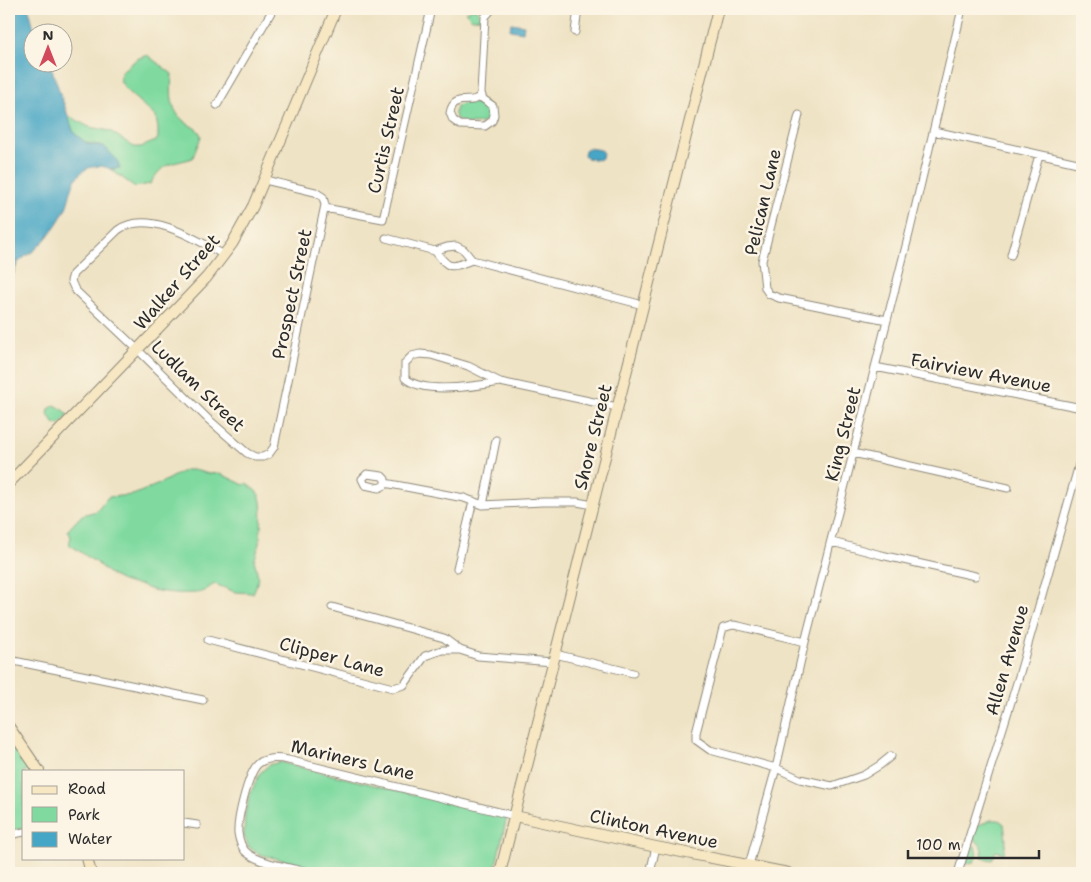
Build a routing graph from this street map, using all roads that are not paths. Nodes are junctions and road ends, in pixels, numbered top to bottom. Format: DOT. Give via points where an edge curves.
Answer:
graph roads {
  1 [pos="273,9"];
  2 [pos="336,9"];
  3 [pos="431,9"];
  4 [pos="492,9"];
  5 [pos="578,9"];
  6 [pos="718,9"];
  7 [pos="962,9"];
  8 [pos="575,32"];
  9 [pos="481,93"];
  10 [pos="217,105"];
  11 [pos="799,115"];
  12 [pos="934,131"];
  13 [pos="1039,155"];
  14 [pos="1082,164"];
  15 [pos="265,180"];
  16 [pos="325,208"];
  17 [pos="386,238"];
  18 [pos="436,251"];
  19 [pos="224,255"];
  20 [pos="1011,255"];
  21 [pos="472,260"];
  22 [pos="643,305"];
  23 [pos="887,320"];
  24 [pos="138,350"];
  25 [pos="874,367"];
  26 [pos="500,382"];
  27 [pos="618,407"];
  28 [pos="1082,408"];
  29 [pos="496,440"];
  30 [pos="269,454"];
  31 [pos="853,454"];
  32 [pos="1082,454"];
  33 [pos="9,483"];
  34 [pos="385,483"];
  35 [pos="1008,488"];
  36 [pos="473,501"];
  37 [pos="483,505"];
  38 [pos="593,505"];
  39 [pos="832,542"];
  40 [pos="457,568"];
  41 [pos="975,576"];
  42 [pos="332,607"];
  43 [pos="208,640"];
  44 [pos="805,642"];
  45 [pos="460,650"];
  46 [pos="554,658"];
  47 [pos="9,660"];
  48 [pos="633,672"];
  49 [pos="203,700"];
  50 [pos="9,727"];
  51 [pos="891,756"];
  52 [pos="776,768"];
  53 [pos="38,770"];
  54 [pos="515,816"];
  55 [pos="185,823"];
  56 [pos="197,825"];
  57 [pos="22,832"];
  58 [pos="9,835"];
  59 [pos="656,847"];
  60 [pos="88,860"];
  61 [pos="749,866"];
  62 [pos="91,873"];
  63 [pos="314,873"];
  64 [pos="500,873"];
  65 [pos="650,873"];
  66 [pos="788,873"];
  67 [pos="958,873"];
  1 -- 10 [label="street"];
  2 -- 15 [label="street, Walker Street"];
  3 -- 16 [label="street, Curtis Street" via="383,219"];
  4 -- 9 [label="street" via="485,17"];
  5 -- 8 [label="street"];
  6 -- 22 [label="street, Shore Street"];
  7 -- 12 [label="street, King Street"];
  9 -- 9 [label="street" via="493,106 492,121 484,126 458,125 451,116 452,106 459,101 477,99"];
  11 -- 23 [label="street, Pelican Lane" via="762,261 765,288 778,298"];
  12 -- 13 [label="street"];
  12 -- 23 [label="street, King Street"];
  13 -- 14 [label="street"];
  13 -- 20 [label="street"];
  15 -- 16 [label="street, Prospect Street" via="318,194 324,200"];
  15 -- 19 [label="street, Walker Street" via="246,222"];
  16 -- 30 [label="street, Prospect Street" via="274,448"];
  17 -- 18 [label="street"];
  18 -- 21 [label="street" via="456,246"];
  18 -- 21 [label="street" via="449,266"];
  19 -- 24 [label="street, Walker Street"];
  19 -- 24 [label="street, Ludlam Street" via="166,227 136,222 118,230 73,274 71,281 75,290"];
  21 -- 22 [label="street"];
  22 -- 27 [label="street, Shore Street"];
  23 -- 25 [label="street, King Street"];
  24 -- 30 [label="street, Ludlam Street" via="247,453 259,458"];
  24 -- 33 [label="street, Walker Street"];
  25 -- 28 [label="street, Fairview Avenue"];
  25 -- 31 [label="street, King Street"];
  26 -- 26 [label="street" via="465,387 422,386 406,378 405,363 412,356 431,355 468,366"];
  26 -- 27 [label="street"];
  27 -- 38 [label="street, Shore Street"];
  29 -- 37 [label="street"];
  31 -- 35 [label="street"];
  31 -- 39 [label="street, King Street"];
  32 -- 67 [label="street, Allen Avenue" via="1019,676"];
  34 -- 36 [label="street"];
  36 -- 37 [label="street"];
  36 -- 40 [label="street"];
  37 -- 38 [label="street" via="543,502"];
  38 -- 46 [label="street, Shore Street"];
  39 -- 41 [label="street"];
  39 -- 44 [label="street, King Street"];
  42 -- 45 [label="street" via="444,638"];
  43 -- 45 [label="street, Clipper Lane" via="393,688 404,685 425,656 442,650"];
  44 -- 52 [label="street, King Street"];
  44 -- 52 [label="street" via="734,625 723,628 696,733 696,740 710,750"];
  45 -- 46 [label="street, Clipper Lane" via="478,656"];
  46 -- 48 [label="street, Clipper Lane"];
  46 -- 54 [label="street, Shore Street"];
  47 -- 49 [label="street"];
  50 -- 53 [label="street"];
  51 -- 52 [label="street" via="864,775 832,786 800,779"];
  52 -- 61 [label="street, King Street"];
  54 -- 59 [label="street, Clinton Avenue"];
  54 -- 63 [label="street, Mariners Lane" via="288,760 274,758 263,761 254,769 250,781 239,820 240,842 255,858"];
  54 -- 64 [label="street, Shore Street"];
  55 -- 56 [label="street"];
  57 -- 58 [label="street"];
  59 -- 61 [label="street, Clinton Avenue"];
  59 -- 65 [label="street"];
  60 -- 62 [label="street"];
  61 -- 66 [label="street, Clinton Avenue"];
}
